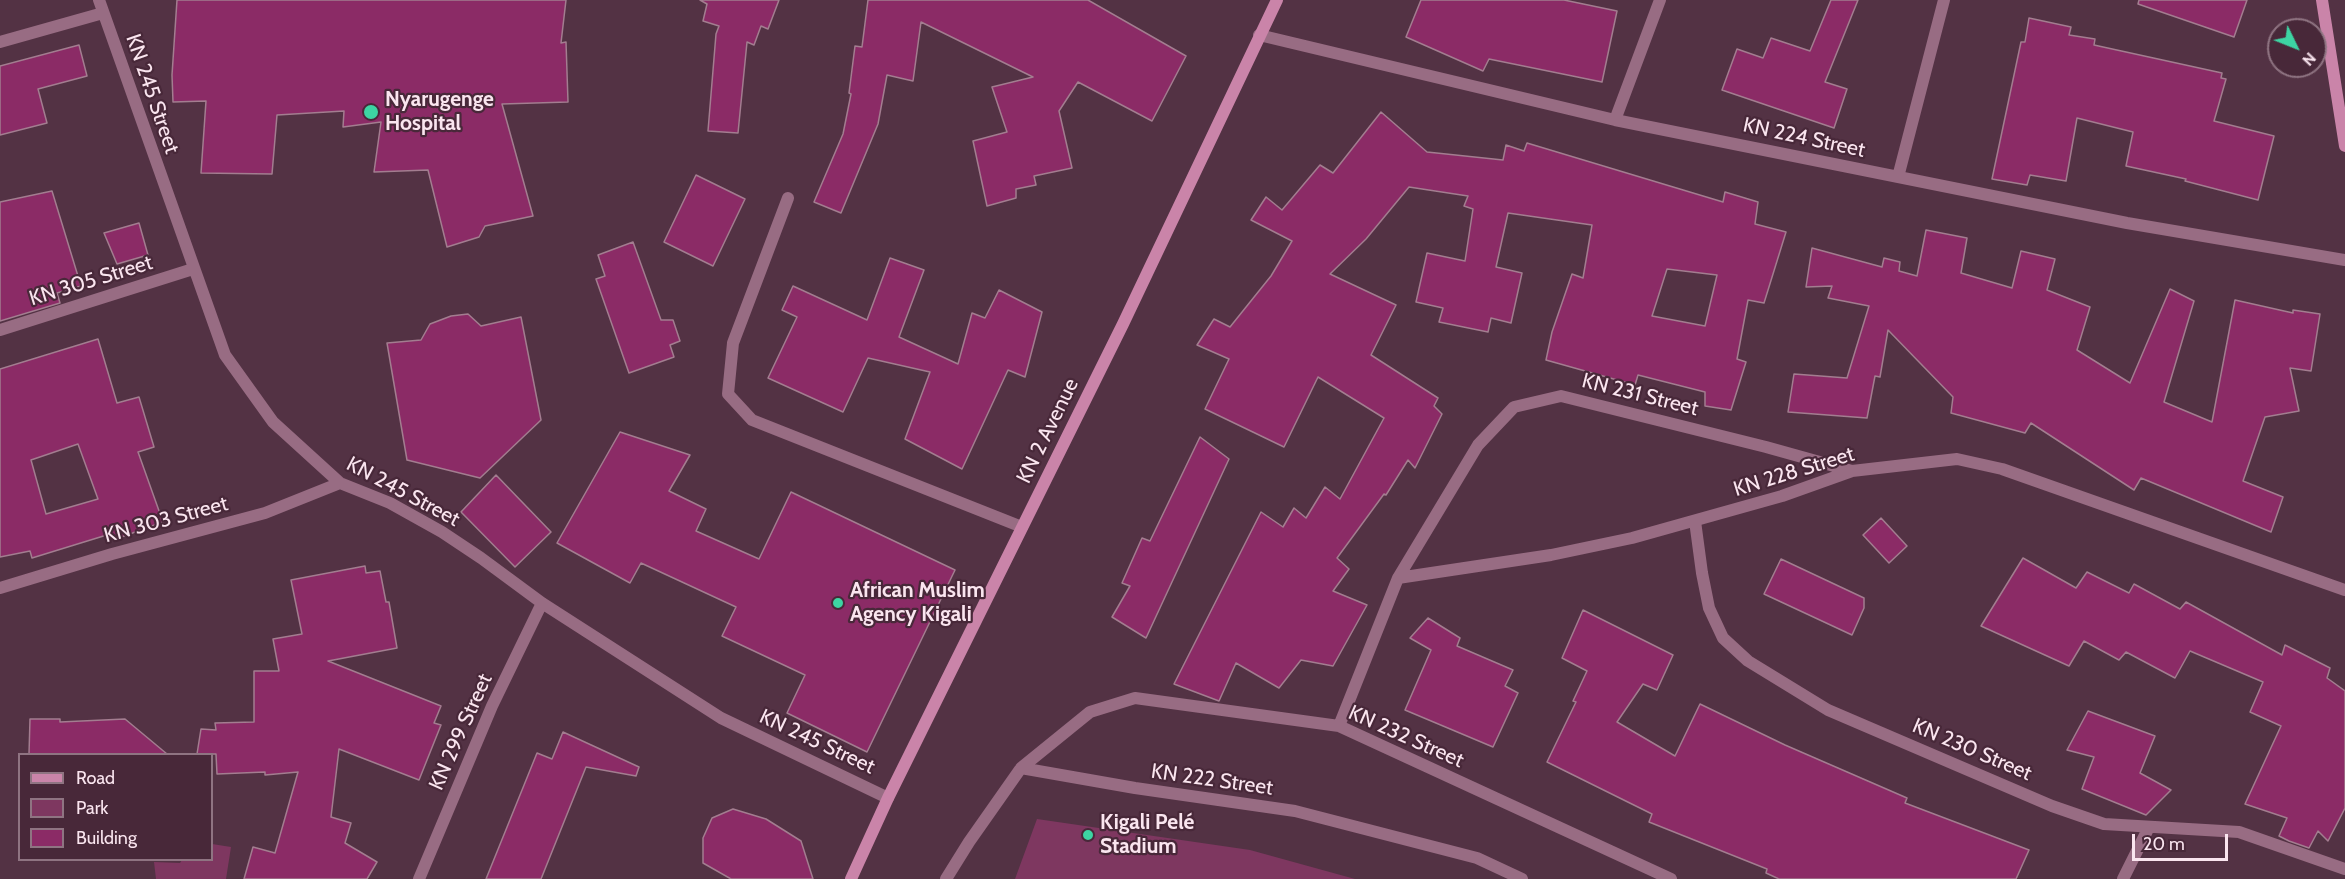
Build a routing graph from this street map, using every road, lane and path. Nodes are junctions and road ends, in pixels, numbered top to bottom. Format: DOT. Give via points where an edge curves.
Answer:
graph roads {
  1 [pos="99,0"];
  2 [pos="1277,0"];
  3 [pos="1660,0"];
  4 [pos="1944,0"];
  5 [pos="2322,0"];
  6 [pos="103,13"];
  7 [pos="1259,35"];
  8 [pos="0,42"];
  9 [pos="2341,86"];
  10 [pos="1615,120"];
  11 [pos="2345,146"];
  12 [pos="1899,177"];
  13 [pos="788,198"];
  14 [pos="2345,260"];
  15 [pos="193,269"];
  16 [pos="0,330"];
  17 [pos="1852,471"];
  18 [pos="340,483"];
  19 [pos="1695,521"];
  20 [pos="1022,527"];
  21 [pos="1398,578"];
  22 [pos="0,588"];
  23 [pos="2345,590"];
  24 [pos="542,603"];
  25 [pos="1339,726"];
  26 [pos="1021,768"];
  27 [pos="888,798"];
  28 [pos="2149,827"];
  29 [pos="2345,869"];
  30 [pos="419,879"];
  31 [pos="851,879"];
  32 [pos="946,879"];
  33 [pos="1522,879"];
  34 [pos="1671,879"];
  35 [pos="2123,879"];
  1 -- 6 [label="street, KN 245 Street"];
  2 -- 7 [label="main road, KN 2 Avenue"];
  3 -- 10 [label="street"];
  4 -- 12 [label="street"];
  5 -- 9 [label="main road"];
  6 -- 8 [label="street"];
  6 -- 15 [label="street, KN 245 Street"];
  7 -- 10 [label="street, KN 224 Street"];
  7 -- 20 [label="main road, KN 2 Avenue"];
  9 -- 11 [label="main road"];
  10 -- 12 [label="street, KN 224 Street"];
  12 -- 14 [label="street, KN 224 Street" via="2127,223"];
  13 -- 20 [label="street" via="733,343 728,394 753,420"];
  15 -- 16 [label="street, KN 305 Street"];
  15 -- 18 [label="street, KN 245 Street" via="225,355 273,422"];
  17 -- 19 [label="street, KN 228 Street"];
  17 -- 21 [label="street, KN 231 Street" via="1561,396 1552,398 1514,407 1478,445"];
  17 -- 23 [label="street, KN 228 Street" via="1956,459 2002,469"];
  18 -- 22 [label="street, KN 303 Street" via="265,513"];
  18 -- 24 [label="street, KN 245 Street" via="390,503 442,532"];
  19 -- 21 [label="street, KN 228 Street" via="1551,555"];
  19 -- 28 [label="street, KN 230 Street" via="1709,608 1723,638 1748,661 1828,710 2052,806 2104,825"];
  20 -- 27 [label="main road, KN 2 Avenue"];
  21 -- 25 [label="street"];
  24 -- 27 [label="street, KN 245 Street" via="721,718"];
  24 -- 30 [label="street, KN 299 Street" via="492,706"];
  25 -- 26 [label="street, KN 232 Street" via="1135,698 1090,712"];
  25 -- 34 [label="street, KN 232 Street"];
  26 -- 32 [label="street"];
  26 -- 33 [label="street, KN 222 Street" via="1295,811 1477,858"];
  27 -- 31 [label="main road, KN 2 Avenue"];
  28 -- 29 [label="street, KN 230 Street" via="2239,832"];
  28 -- 35 [label="street"];
}
